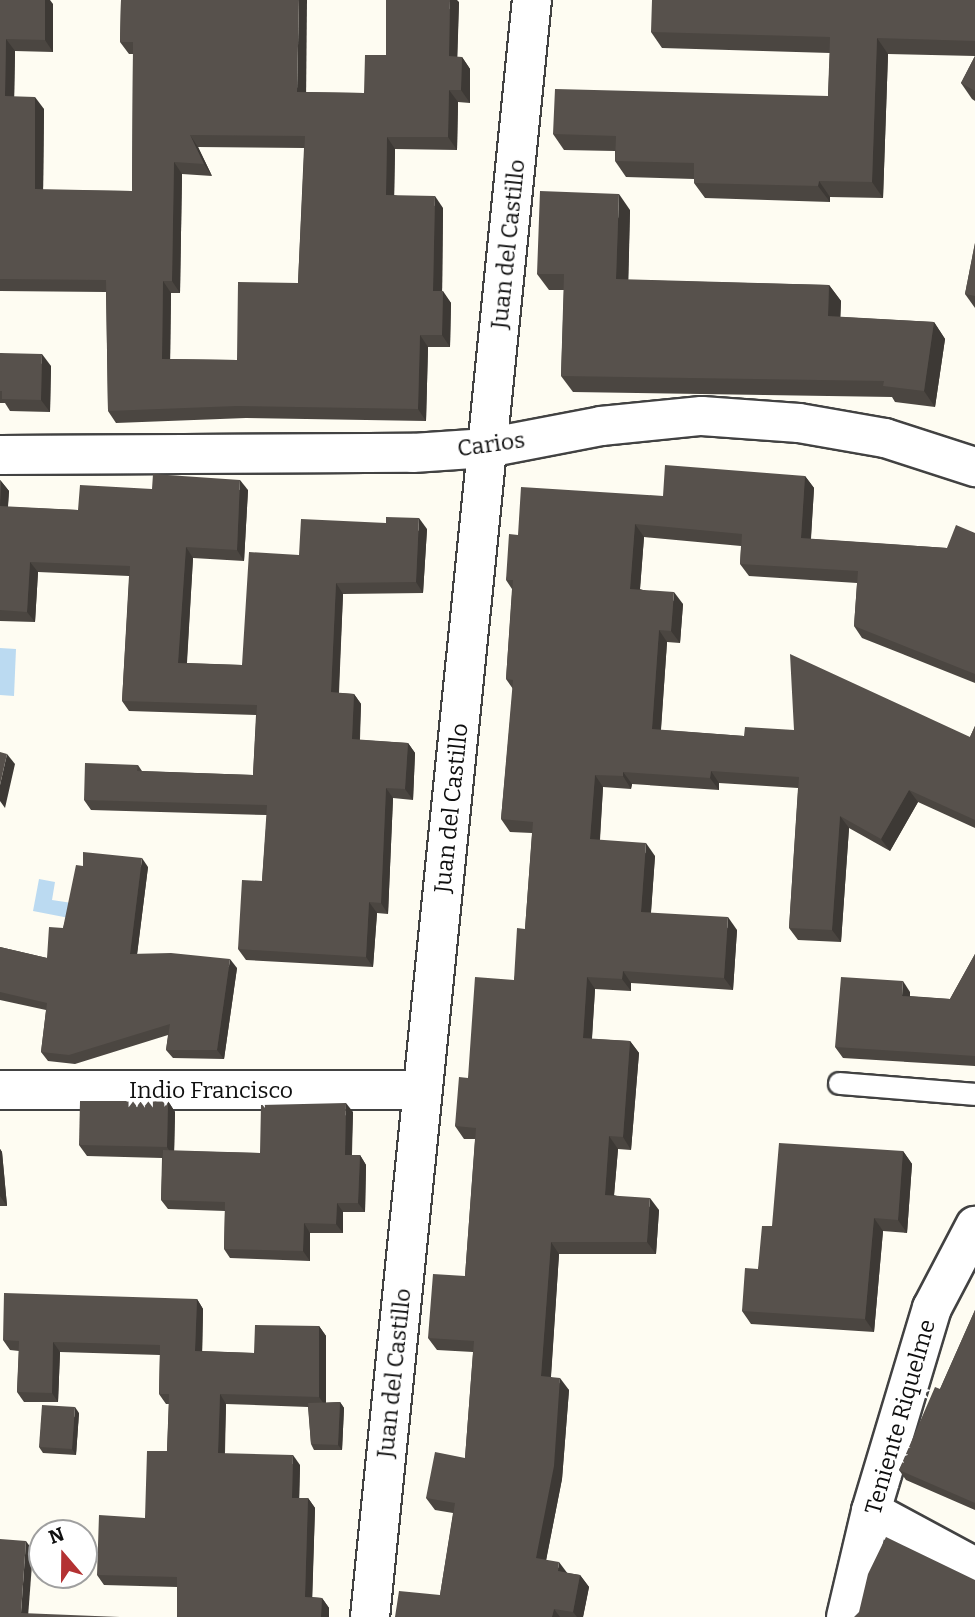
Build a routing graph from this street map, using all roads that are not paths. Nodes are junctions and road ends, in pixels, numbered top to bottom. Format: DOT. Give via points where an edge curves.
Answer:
graph roads {
  1 [pos="532,0"];
  2 [pos="487,447"];
  3 [pos="0,455"];
  4 [pos="975,467"];
  5 [pos="839,1083"];
  6 [pos="0,1090"];
  7 [pos="422,1090"];
  8 [pos="975,1094"];
  9 [pos="975,1226"];
  10 [pos="871,1511"];
  11 [pos="975,1567"];
  12 [pos="370,1617"];
  13 [pos="846,1617"];
  1 -- 2 [label="street, Juan del Castillo"];
  2 -- 3 [label="street, Carios" via="413,453"];
  2 -- 4 [label="street, Carios" via="601,426 702,416 799,423 885,438"];
  2 -- 7 [label="street, Juan del Castillo"];
  5 -- 8 [label="lane"];
  6 -- 7 [label="street, Indio Francisco"];
  7 -- 12 [label="street, Juan del Castillo"];
  9 -- 10 [label="street, Teniente Riquelme" via="932,1308"];
  10 -- 11 [label="street"];
  10 -- 13 [label="street, Teniente Riquelme"];
}
